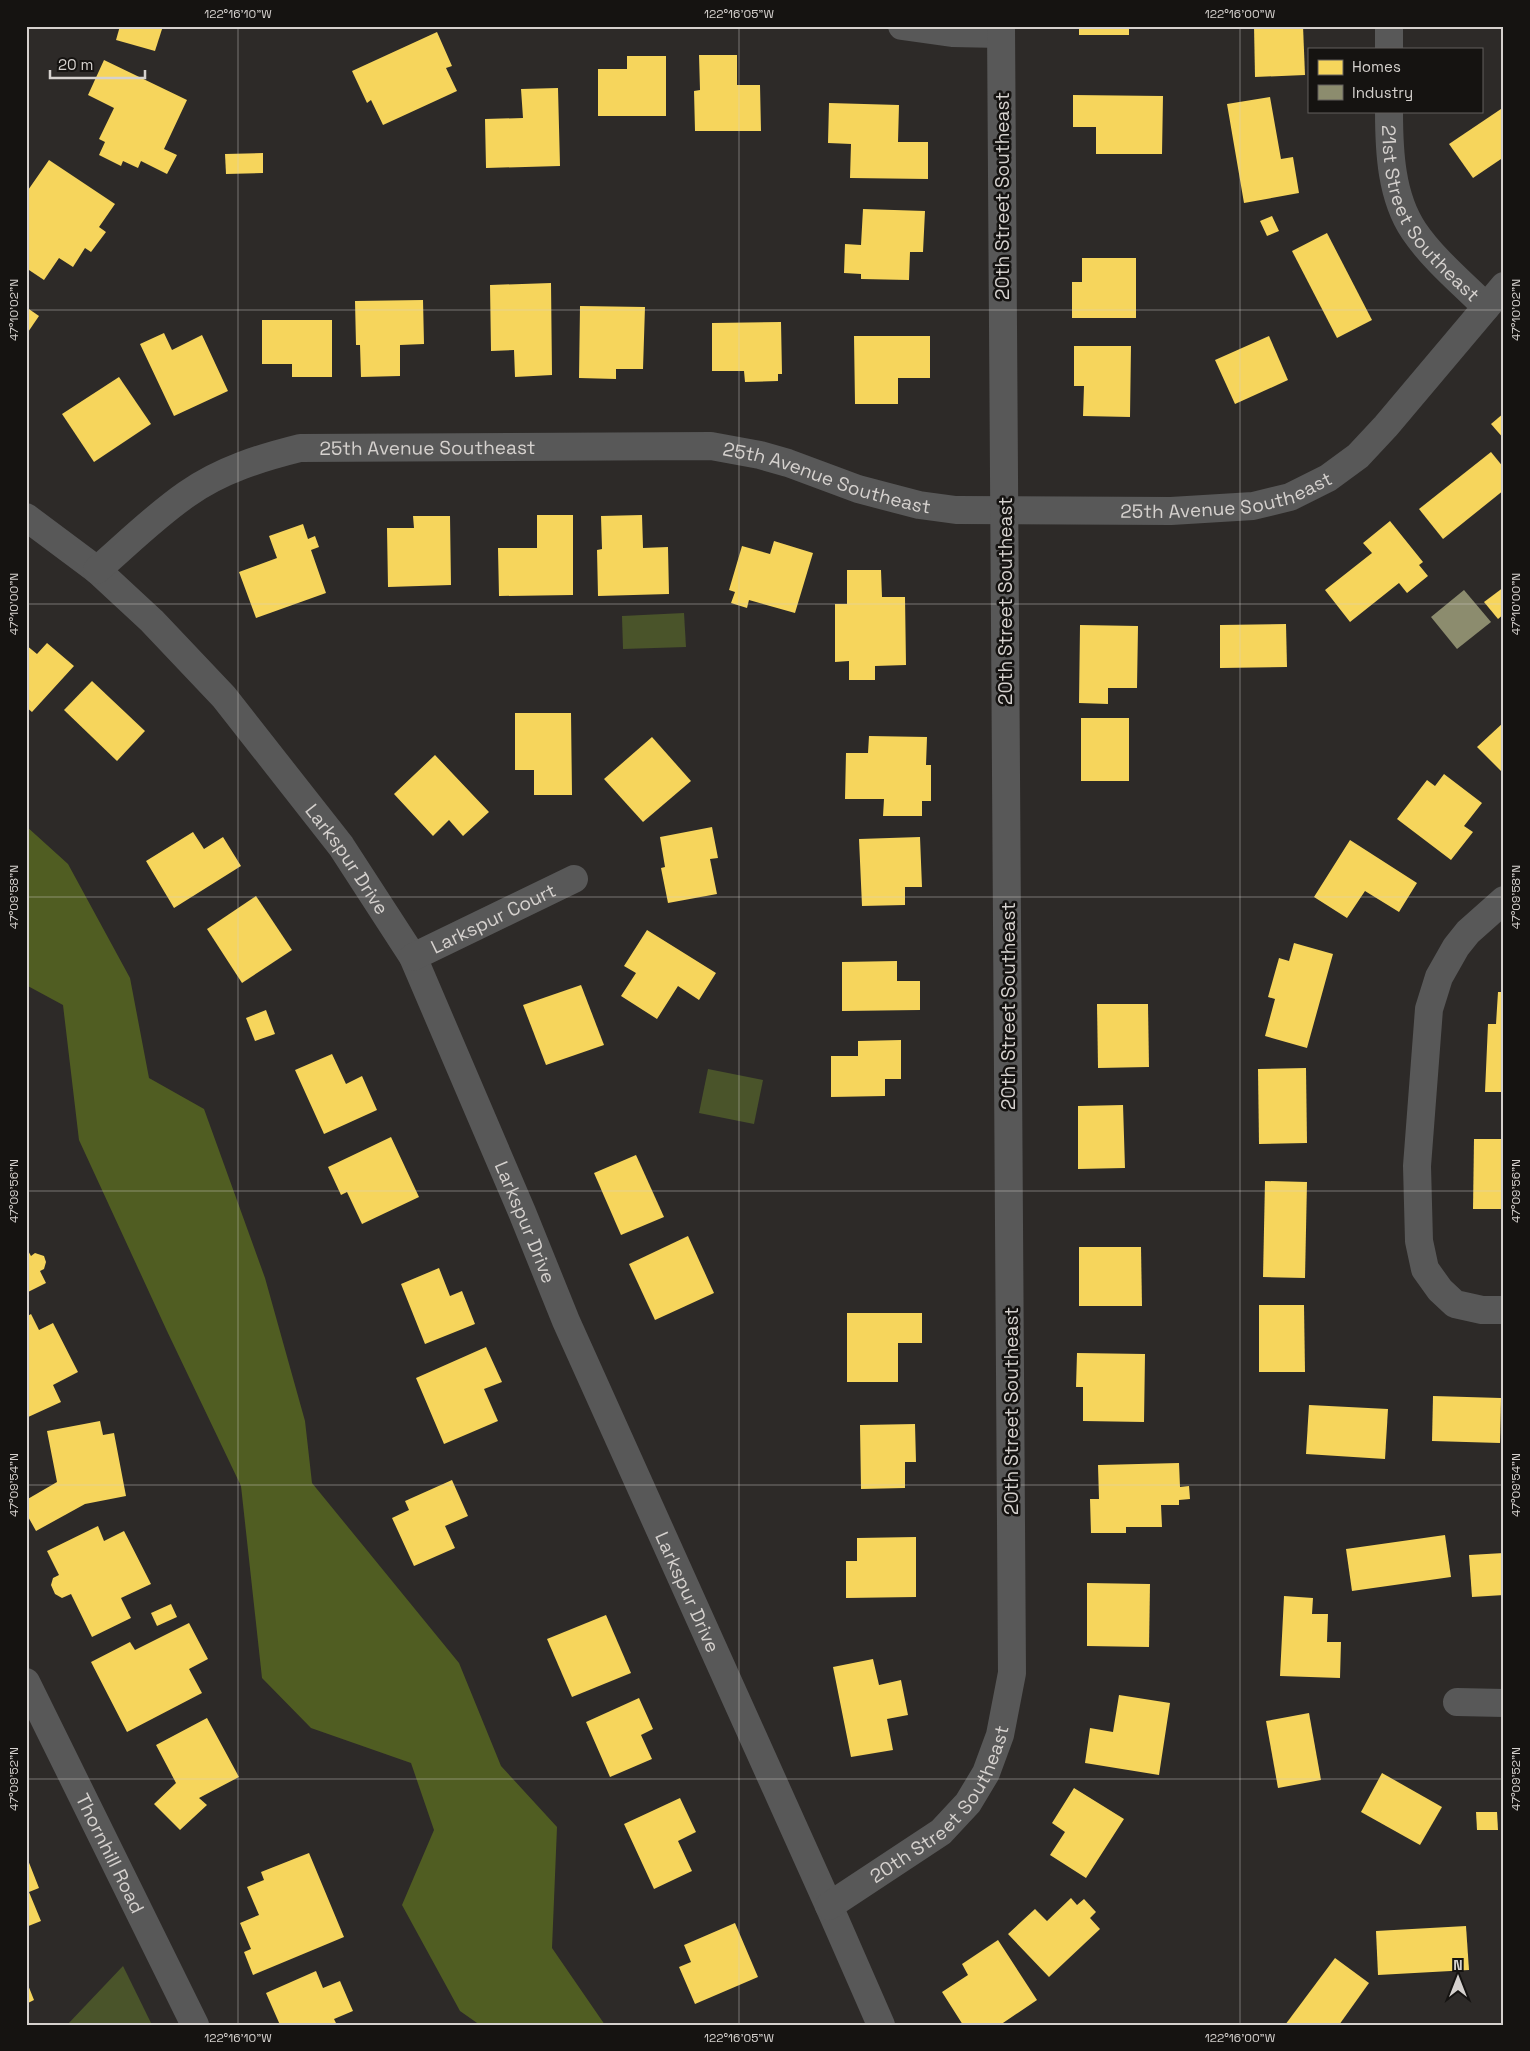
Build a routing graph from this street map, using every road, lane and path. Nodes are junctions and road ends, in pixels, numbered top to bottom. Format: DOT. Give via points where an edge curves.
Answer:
graph roads {
  1 [pos="902,26"];
  2 [pos="1389,26"];
  3 [pos="1001,30"];
  4 [pos="1389,48"];
  5 [pos="1389,112"];
  6 [pos="1504,286"];
  7 [pos="1486,307"];
  8 [pos="1004,510"];
  9 [pos="26,517"];
  10 [pos="96,570"];
  11 [pos="574,879"];
  12 [pos="1504,900"];
  13 [pos="412,957"];
  14 [pos="1504,1310"];
  15 [pos="26,1682"];
  16 [pos="1457,1702"];
  17 [pos="1504,1703"];
  18 [pos="829,1906"];
  19 [pos="195,2025"];
  20 [pos="881,2025"];
  1 -- 3 [label="street" via="952,33"];
  2 -- 4 [label="street"];
  3 -- 8 [label="street, 20th Street Southeast"];
  5 -- 7 [label="street, 21st Street Southeast" via="1394,180 1413,230"];
  6 -- 7 [label="street, 25th Avenue Southeast"];
  7 -- 8 [label="street, 25th Avenue Southeast" via="1358,456 1328,478 1290,497 1253,506 1212,510"];
  8 -- 10 [label="street, 25th Avenue Southeast" via="956,510 919,505 858,489 760,455 711,446 300,448 260,458 188,493"];
  8 -- 18 [label="street, 20th Street Southeast" via="1012,1673 1000,1735 986,1773 968,1803 941,1832"];
  9 -- 10 [label="street, Larkspur Drive"];
  10 -- 13 [label="street, Larkspur Drive" via="152,621 224,696 341,846"];
  11 -- 13 [label="street, Larkspur Court"];
  12 -- 14 [label="street" via="1456,947 1440,977 1429,1009 1417,1166 1419,1241 1425,1269 1455,1304 1482,1310"];
  13 -- 18 [label="street, Larkspur Drive" via="566,1321"];
  15 -- 19 [label="street, Thornhill Road"];
  16 -- 17 [label="street"];
  18 -- 20 [label="street, Larkspur Drive"];
}
